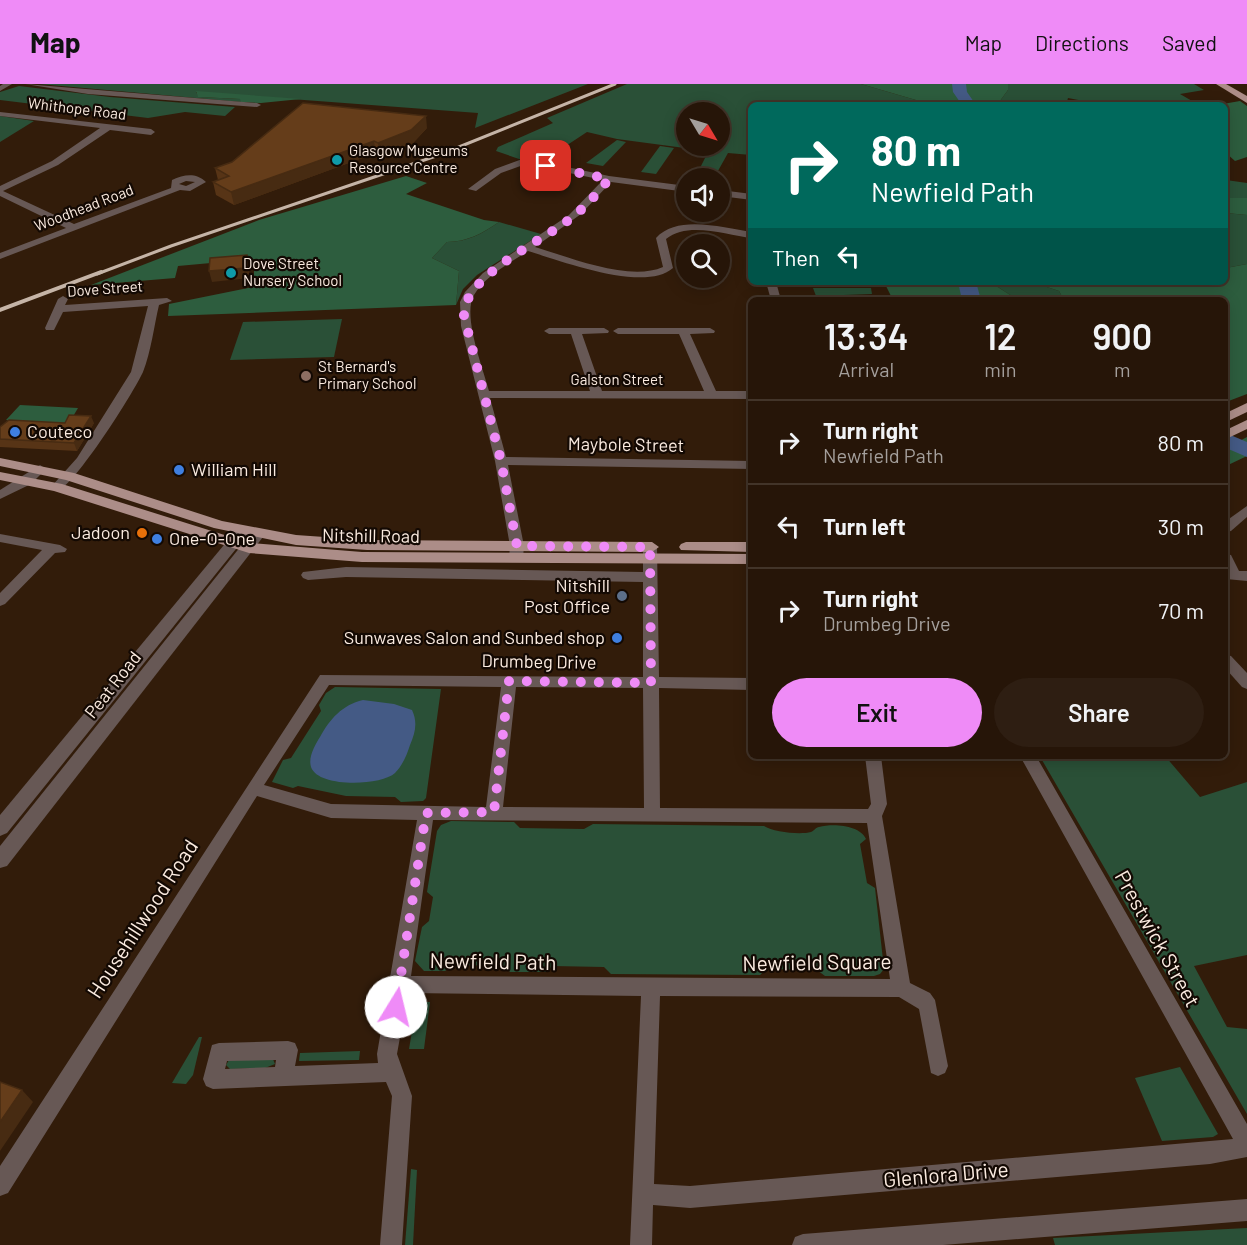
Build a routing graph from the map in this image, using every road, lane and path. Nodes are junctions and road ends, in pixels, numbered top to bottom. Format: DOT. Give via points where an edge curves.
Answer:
graph roads {
  1 [pos="8,84"];
  2 [pos="29,84"];
  3 [pos="1220,84"];
  4 [pos="0,88"];
  5 [pos="1247,100"];
  6 [pos="257,105"];
  7 [pos="0,114"];
  8 [pos="108,127"];
  9 [pos="151,132"];
  10 [pos="609,179"];
  11 [pos="178,188"];
  12 [pos="676,188"];
  13 [pos="473,189"];
  14 [pos="0,191"];
  15 [pos="730,194"];
  16 [pos="748,196"];
  17 [pos="74,228"];
  18 [pos="748,235"];
  19 [pos="530,248"];
  20 [pos="0,256"];
  21 [pos="167,301"];
  22 [pos="154,302"];
  23 [pos="50,328"];
  24 [pos="549,331"];
  25 [pos="575,331"];
  26 [pos="604,331"];
  27 [pos="618,331"];
  28 [pos="710,331"];
  29 [pos="683,332"];
  30 [pos="483,394"];
  31 [pos="597,394"];
  32 [pos="712,395"];
  33 [pos="748,395"];
  34 [pos="1245,410"];
  35 [pos="1228,417"];
  36 [pos="1247,424"];
  37 [pos="1228,434"];
  38 [pos="501,461"];
  39 [pos="0,462"];
  40 [pos="748,465"];
  41 [pos="40,470"];
  42 [pos="0,476"];
  43 [pos="69,476"];
  44 [pos="27,481"];
  45 [pos="57,487"];
  46 [pos="0,495"];
  47 [pos="1246,512"];
  48 [pos="1228,526"];
  49 [pos="1,537"];
  50 [pos="246,539"];
  51 [pos="748,547"];
  52 [pos="516,552"];
  53 [pos="650,552"];
  54 [pos="748,559"];
  55 [pos="1228,562"];
  56 [pos="308,575"];
  57 [pos="1236,576"];
  58 [pos="650,577"];
  59 [pos="0,602"];
  60 [pos="1228,662"];
  61 [pos="325,679"];
  62 [pos="509,681"];
  63 [pos="651,683"];
  64 [pos="1247,683"];
  65 [pos="748,684"];
  66 [pos="873,759"];
  67 [pos="1030,759"];
  68 [pos="253,788"];
  69 [pos="494,812"];
  70 [pos="426,813"];
  71 [pos="652,813"];
  72 [pos="874,816"];
  73 [pos="0,828"];
  74 [pos="0,860"];
  75 [pos="400,984"];
  76 [pos="651,987"];
  77 [pos="901,987"];
  78 [pos="938,1066"];
  79 [pos="391,1072"];
  80 [pos="283,1076"];
  81 [pos="1247,1146"];
  82 [pos="0,1185"];
  83 [pos="644,1194"];
  84 [pos="1247,1210"];
  85 [pos="391,1245"];
  86 [pos="641,1245"];
  87 [pos="803,1245"];
  1 -- 4 [label="street"];
  2 -- 6 [label="street"];
  3 -- 5 [label="main road"];
  7 -- 8 [label="street, Whithope Road"];
  8 -- 9 [label="street, Whithope Road"];
  8 -- 14 [label="street" via="55,163"];
  10 -- 12 [label="street"];
  10 -- 13 [label="street" via="525,161 498,171"];
  10 -- 19 [label="street" via="582,209"];
  11 -- 17 [label="street, Woodhead Road"];
  14 -- 17 [label="street"];
  15 -- 16 [label="street"];
  17 -- 20 [label="street, Woodhead Road"];
  18 -- 19 [label="street" via="684,227 672,230 661,238 668,268 657,273 607,273"];
  19 -- 30 [label="street" via="480,281 464,306"];
  21 -- 22 [label="street, Dove Street"];
  22 -- 23 [label="street, Dove Street" via="61,304"];
  22 -- 43 [label="street, Dove Street" via="137,372"];
  24 -- 25 [label="street"];
  25 -- 26 [label="street"];
  25 -- 31 [label="street"];
  27 -- 29 [label="street" via="641,326"];
  28 -- 29 [label="street"];
  29 -- 32 [label="street"];
  30 -- 31 [label="street, Galston Street"];
  30 -- 38 [label="street"];
  31 -- 32 [label="street, Galston Street"];
  32 -- 33 [label="street, Galston Street"];
  34 -- 35 [label="main road"];
  36 -- 37 [label="main road"];
  38 -- 40 [label="street, Maybole Street"];
  38 -- 52 [label="street"];
  39 -- 41 [label="main road, Nitshill Road"];
  41 -- 43 [label="main road, Nitshill Road"];
  41 -- 44 [label="street"];
  42 -- 44 [label="main road, Nitshill Road"];
  43 -- 45 [label="street, Dove Street"];
  43 -- 50 [label="main road, Nitshill Road"];
  44 -- 45 [label="main road, Nitshill Road"];
  44 -- 46 [label="street"];
  45 -- 50 [label="main road, Nitshill Road"];
  47 -- 48 [label="street"];
  49 -- 59 [label="street" via="57,549"];
  50 -- 52 [label="main road, Nitshill Road" via="328,556"];
  50 -- 73 [label="street, Peat Road"];
  50 -- 74 [label="street, Peat Road"];
  51 -- 53 [label="main road, Nitshill Road"];
  52 -- 53 [label="main road, Nitshill Road"];
  53 -- 54 [label="main road, Nitshill Road"];
  53 -- 58 [label="street"];
  55 -- 57 [label="street"];
  56 -- 58 [label="street" via="346,572"];
  58 -- 63 [label="street"];
  60 -- 64 [label="street"];
  61 -- 62 [label="street, Drumbeg Drive"];
  61 -- 68 [label="street, Househillwood Road"];
  62 -- 63 [label="street, Drumbeg Drive"];
  62 -- 69 [label="street"];
  63 -- 65 [label="street, Drumbeg Drive"];
  63 -- 71 [label="street"];
  66 -- 72 [label="street, Newfield Square" via="879,804"];
  67 -- 81 [label="street, Prestwick Street"];
  68 -- 70 [label="street" via="331,811"];
  68 -- 82 [label="street, Househillwood Road"];
  69 -- 70 [label="street"];
  69 -- 71 [label="street"];
  70 -- 75 [label="street, Newfield Path"];
  71 -- 72 [label="street"];
  72 -- 77 [label="street, Newfield Square"];
  75 -- 76 [label="street, Newfield Path"];
  75 -- 79 [label="street" via="387,1054"];
  76 -- 77 [label="street, Newfield Square"];
  76 -- 83 [label="street"];
  77 -- 78 [label="street" via="928,1006"];
  79 -- 80 [label="street"];
  79 -- 85 [label="street" via="402,1096"];
  81 -- 83 [label="street, Glenlora Drive" via="1210,1153 690,1197"];
  83 -- 86 [label="street"];
  84 -- 87 [label="street"];
}
